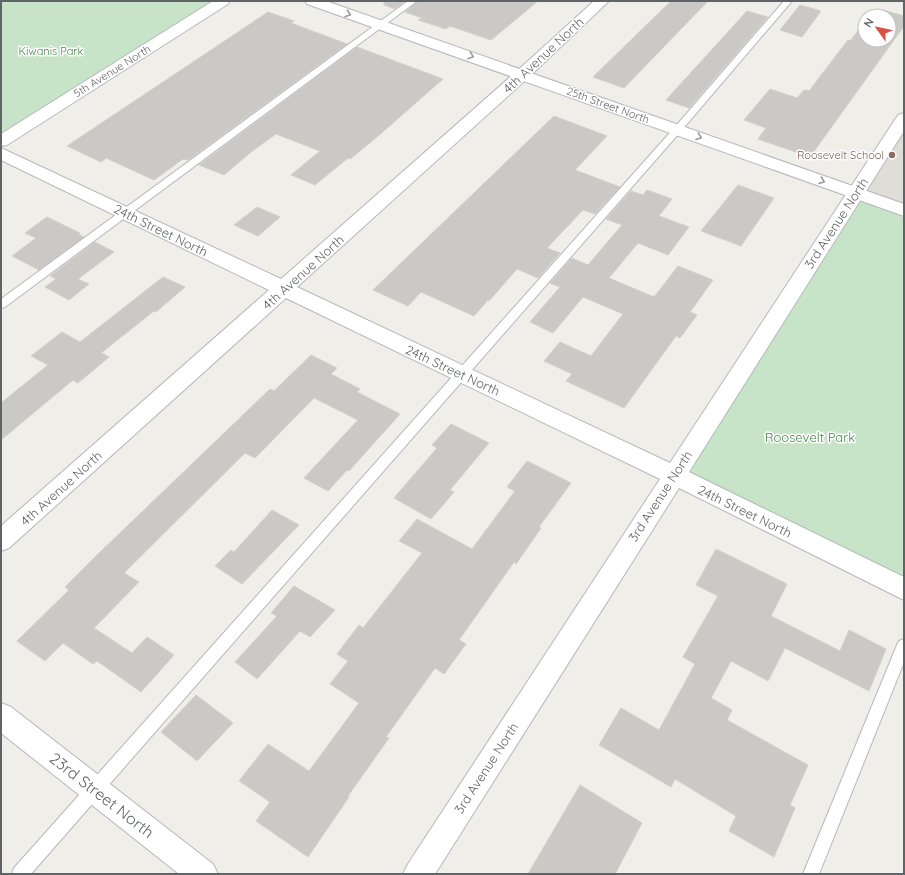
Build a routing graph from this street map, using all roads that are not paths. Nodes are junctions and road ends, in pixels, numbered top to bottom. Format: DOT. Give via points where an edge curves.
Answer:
graph roads {
  1 [pos="222,1"];
  2 [pos="312,1"];
  3 [pos="413,1"];
  4 [pos="602,1"];
  5 [pos="788,1"];
  6 [pos="380,25"];
  7 [pos="523,74"];
  8 [pos="904,118"];
  9 [pos="678,129"];
  10 [pos="1,141"];
  11 [pos="1,153"];
  12 [pos="856,193"];
  13 [pos="904,210"];
  14 [pos="125,213"];
  15 [pos="283,290"];
  16 [pos="1,304"];
  17 [pos="462,375"];
  18 [pos="673,475"];
  19 [pos="1,541"];
  20 [pos="904,589"];
  21 [pos="904,645"];
  22 [pos="1,716"];
  23 [pos="95,790"];
  24 [pos="20,874"];
  25 [pos="203,874"];
  26 [pos="418,874"];
  27 [pos="811,874"];
  1 -- 10 [label="street, 5th Avenue North"];
  2 -- 6 [label="street, 25th Street North, one-way"];
  3 -- 6 [label="lane"];
  4 -- 7 [label="street, 4th Avenue North"];
  5 -- 9 [label="lane"];
  6 -- 7 [label="street, 25th Street North, one-way"];
  6 -- 14 [label="lane"];
  7 -- 9 [label="street, 25th Street North"];
  7 -- 15 [label="street, 4th Avenue North"];
  8 -- 12 [label="street, 3rd Avenue North"];
  9 -- 12 [label="street, 25th Street North, one-way"];
  9 -- 17 [label="lane"];
  11 -- 14 [label="street, 24th Street North"];
  12 -- 13 [label="street, 25th Street North"];
  12 -- 18 [label="street, 3rd Avenue North"];
  14 -- 15 [label="street, 24th Street North"];
  14 -- 16 [label="lane"];
  15 -- 17 [label="street, 24th Street North"];
  15 -- 19 [label="street, 4th Avenue North"];
  17 -- 18 [label="street, 24th Street North"];
  17 -- 23 [label="lane"];
  18 -- 20 [label="street, 24th Street North"];
  18 -- 26 [label="street, 3rd Avenue North"];
  21 -- 27 [label="lane"];
  22 -- 23 [label="street, 23rd Street North"];
  23 -- 24 [label="lane"];
  23 -- 25 [label="street, 23rd Street North"];
}
